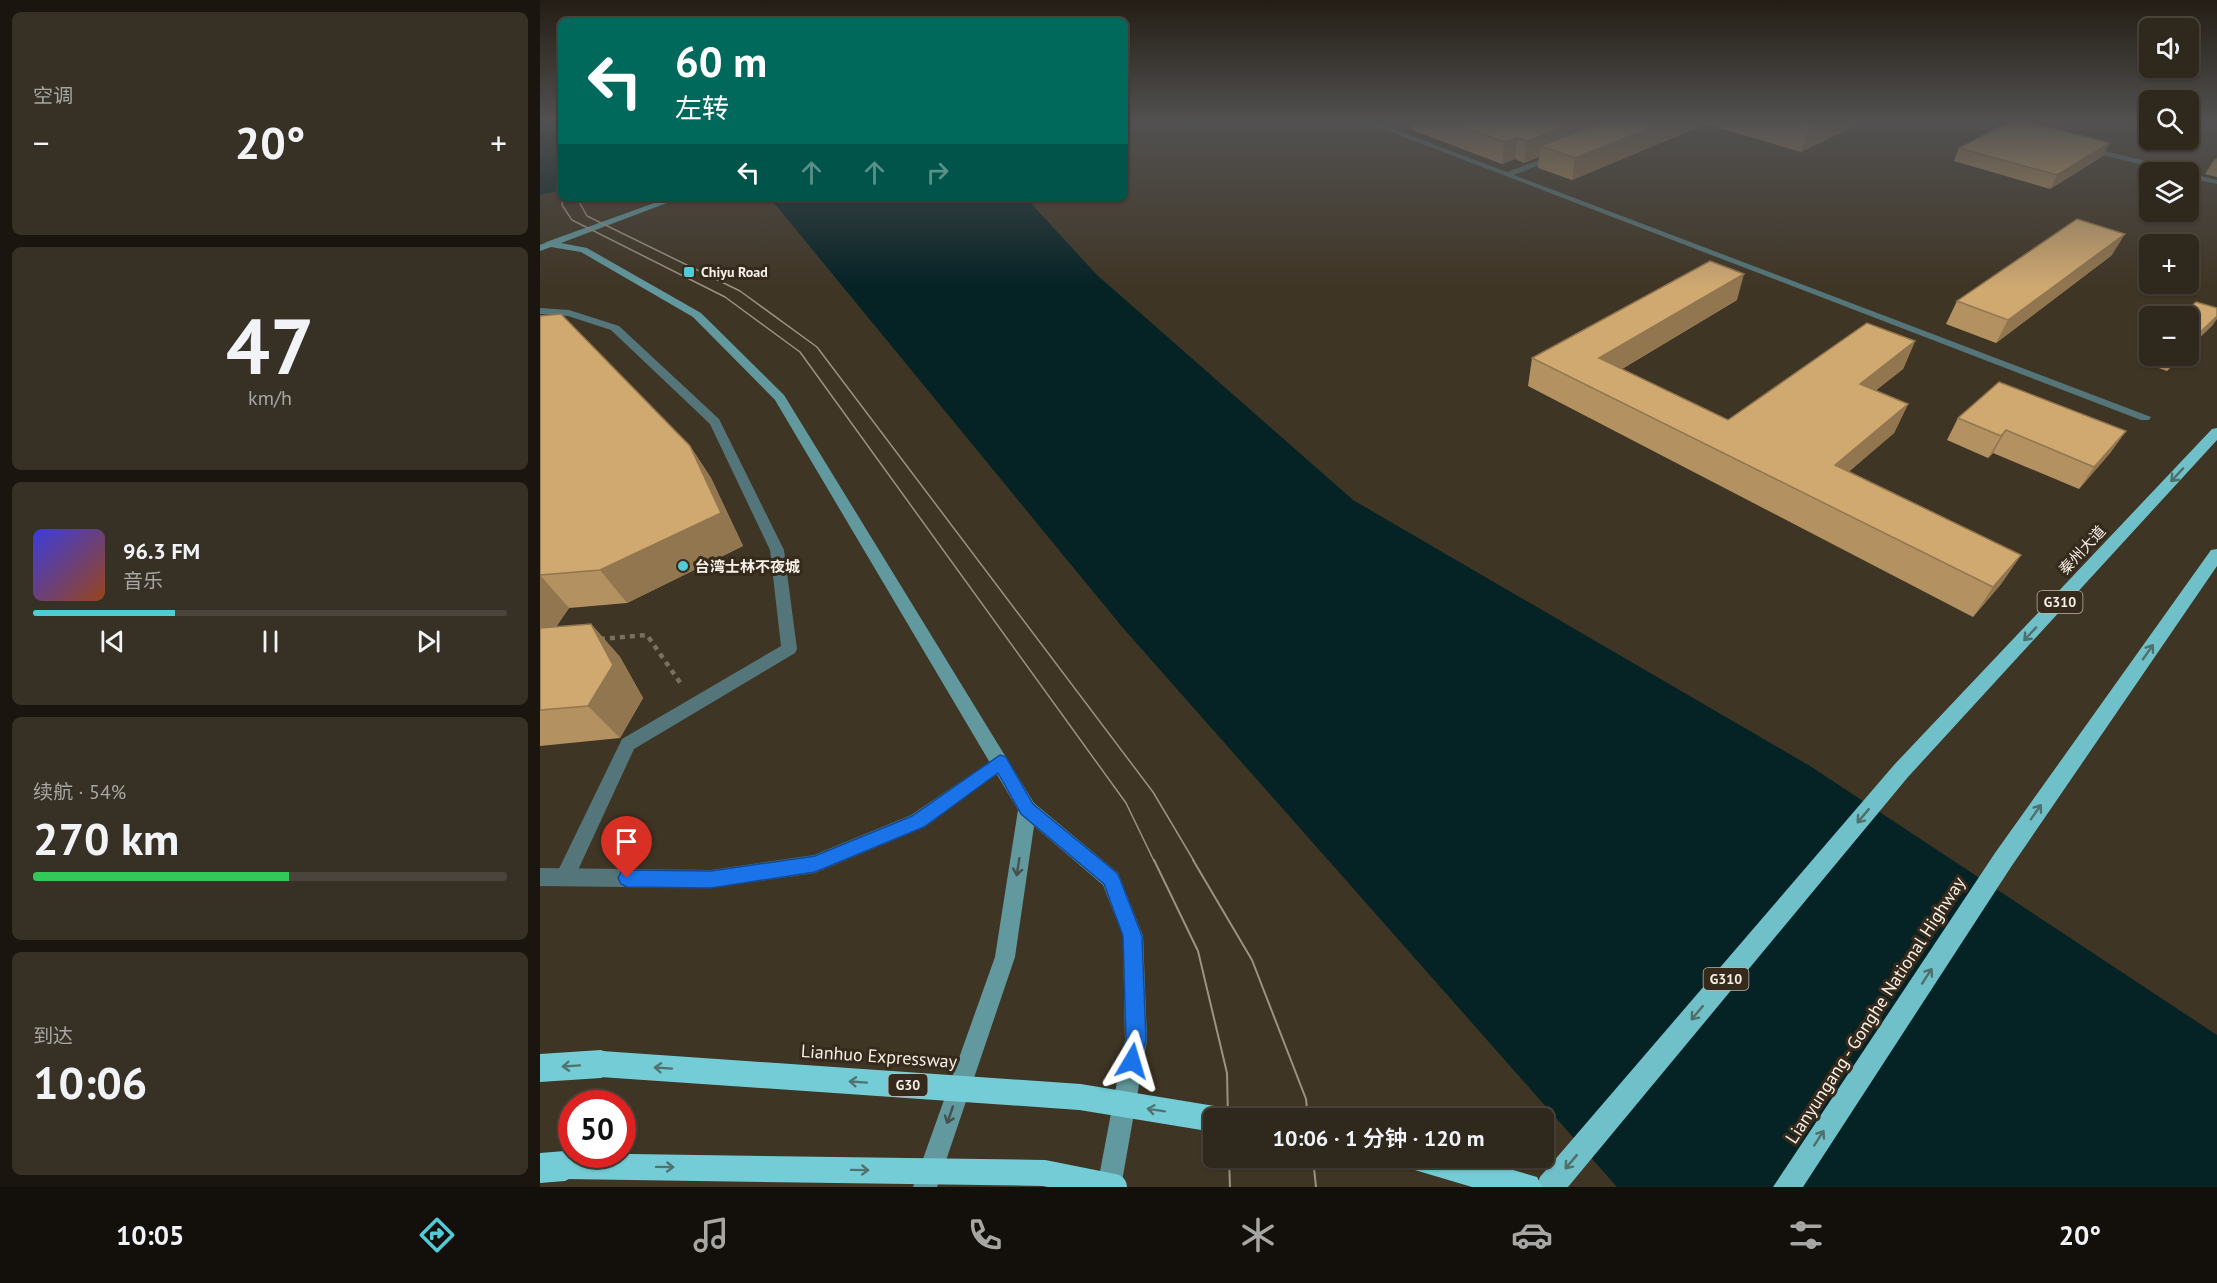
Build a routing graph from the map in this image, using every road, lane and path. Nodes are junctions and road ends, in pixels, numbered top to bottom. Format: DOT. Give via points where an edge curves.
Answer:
graph roads {
  1 [pos="1512,177"];
  2 [pos="2199,178"];
  3 [pos="2217,182"];
  4 [pos="668,201"];
  5 [pos="543,246"];
  6 [pos="540,311"];
  7 [pos="2145,417"];
  8 [pos="2217,432"];
  9 [pos="2217,554"];
  10 [pos="592,639"];
  11 [pos="695,705"];
  12 [pos="1000,762"];
  13 [pos="1027,809"];
  14 [pos="540,877"];
  15 [pos="565,877"];
  16 [pos="540,1068"];
  17 [pos="1203,1117"];
  18 [pos="552,1167"];
  19 [pos="1456,1168"];
  20 [pos="925,1187"];
  21 [pos="1109,1187"];
  22 [pos="1114,1187"];
  23 [pos="1527,1187"];
  24 [pos="1550,1187"];
  25 [pos="1787,1187"];
  1 -- 7 [label="street"];
  2 -- 3 [label="street"];
  4 -- 5 [label="main road"];
  5 -- 12 [label="main road" via="584,250 697,315 780,398"];
  6 -- 11 [label="street" via="568,313 615,328 716,422 777,550 789,649"];
  8 -- 24 [label="highway, 秦州大道 / G310, one-way" via="1901,771"];
  25 -- 9 [label="highway, Lianyungang - Gonghe National Highway, one-way" via="2003,860"];
  10 -- 11 [label="path" via="647,635"];
  11 -- 15 [label="street" via="628,744"];
  12 -- 13 [label="main road"];
  12 -- 15 [label="street" via="918,821 815,864 711,879"];
  13 -- 20 [label="main road, one-way" via="1005,957"];
  13 -- 21 [label="main road" via="1111,879 1133,936 1136,1040"];
  14 -- 15 [label="street"];
  17 -- 16 [label="highway, Lianhuo Expressway / G30, one-way, bridge" via="1080,1097 601,1064"];
  18 -- 22 [label="highway, one-way, bridge" via="1044,1173"];
  19 -- 23 [label="highway"];
}
